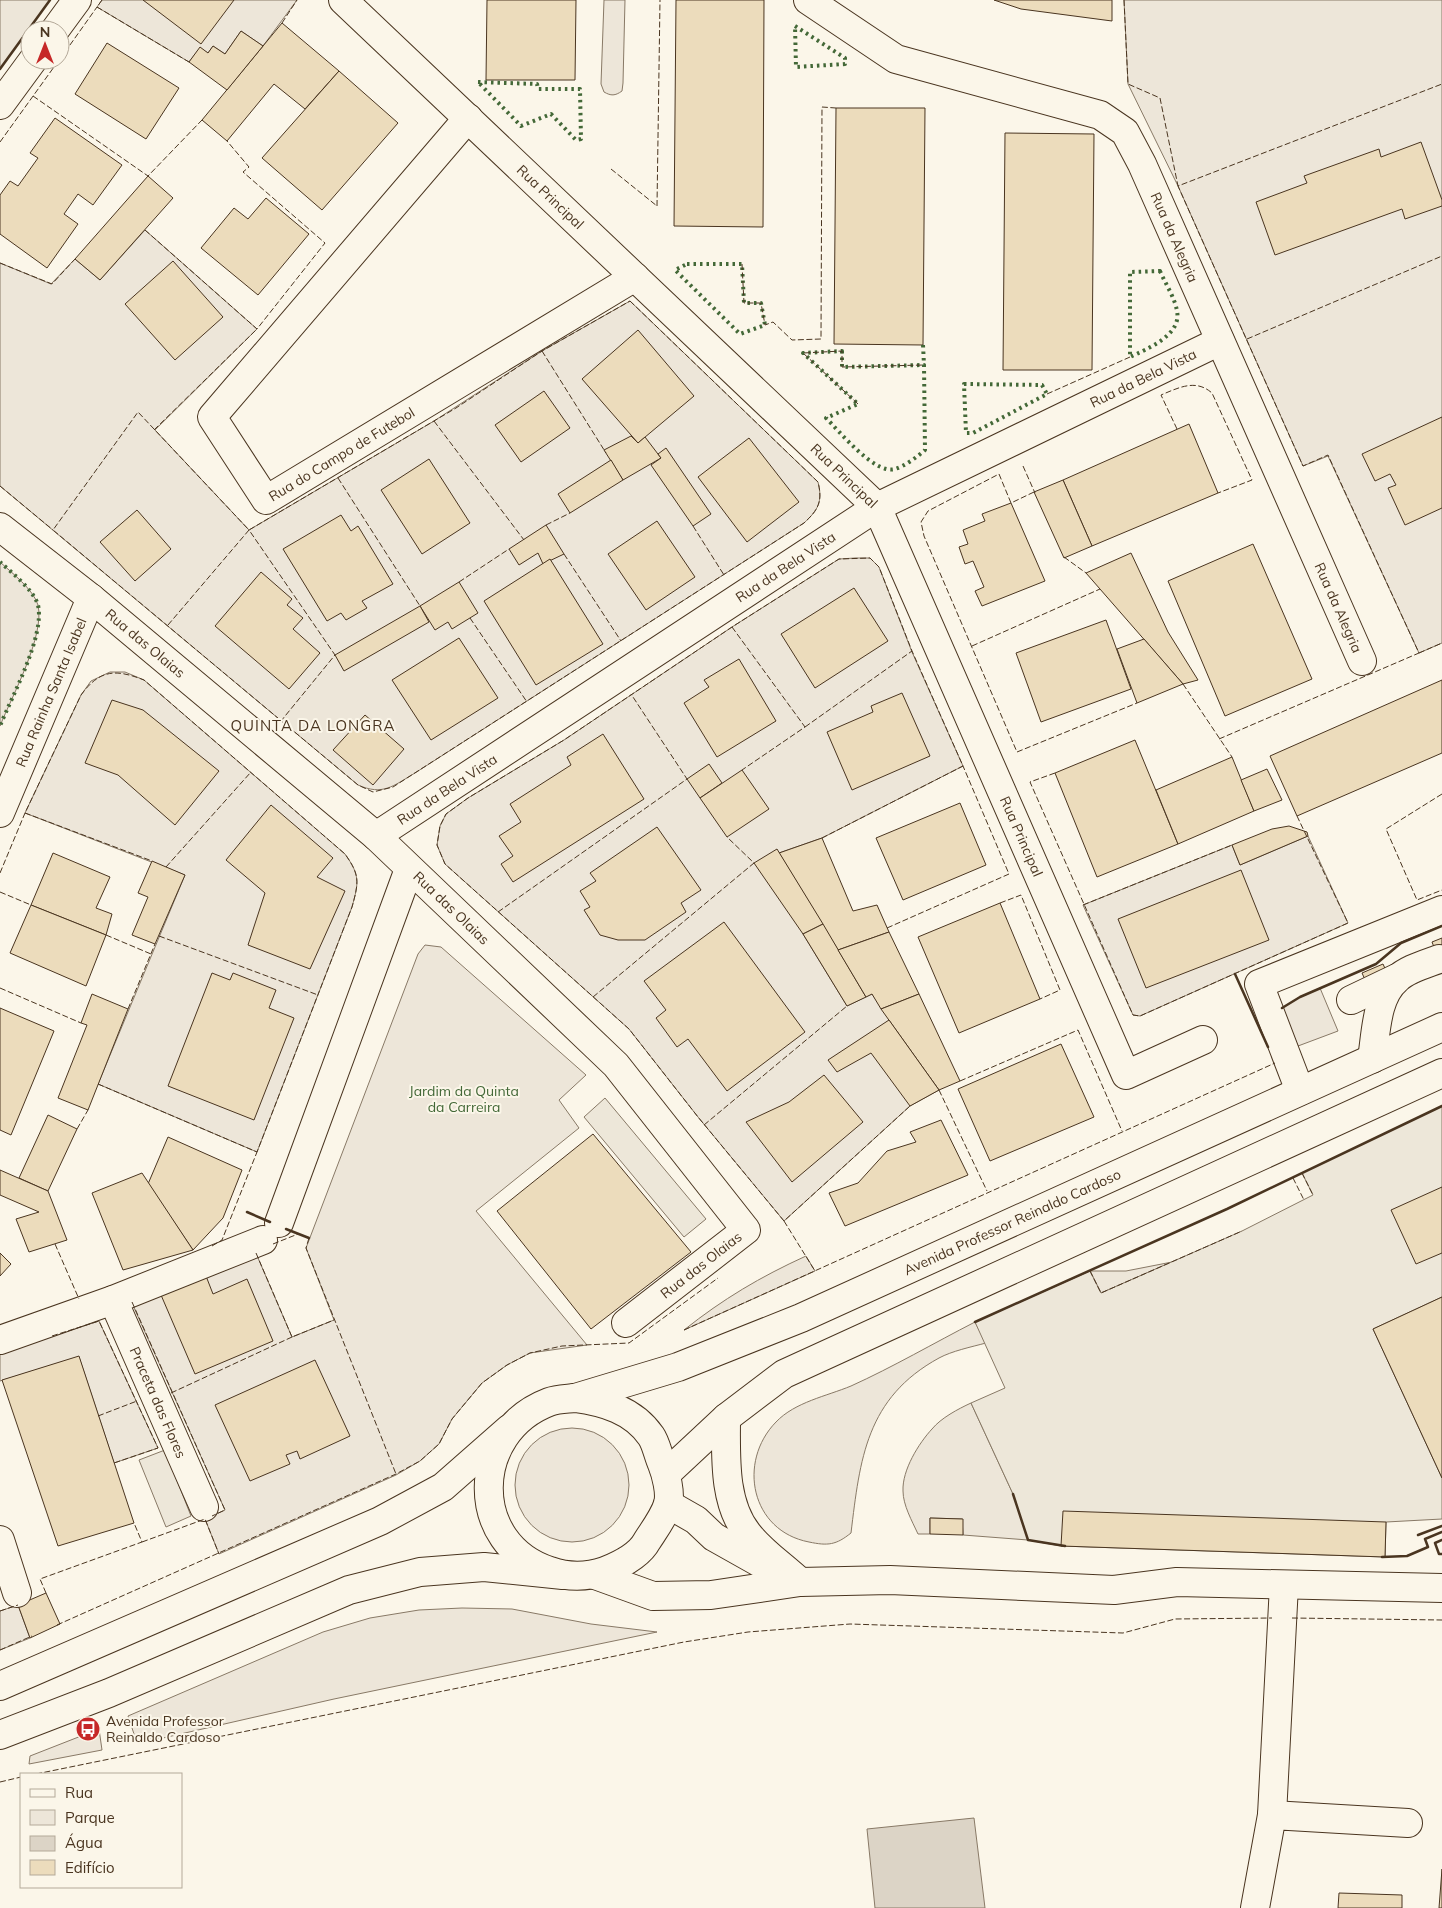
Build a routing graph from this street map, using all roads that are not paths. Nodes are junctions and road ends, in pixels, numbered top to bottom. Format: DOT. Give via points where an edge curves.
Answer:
graph roads {
  1 [pos="78,0"];
  2 [pos="343,0"];
  3 [pos="808,0"];
  4 [pos="63,20"];
  5 [pos="26,70"];
  6 [pos="0,105"];
  7 [pos="468,118"];
  8 [pos="635,277"];
  9 [pos="1220,341"];
  10 [pos="877,508"];
  11 [pos="0,527"];
  12 [pos="91,598"];
  13 [pos="1362,661"];
  14 [pos="0,813"];
  15 [pos="376,836"];
  16 [pos="409,869"];
  17 [pos="1442,910"];
  18 [pos="1440,964"];
  19 [pos="1397,978"];
  20 [pos="1351,1000"];
  21 [pos="1381,1006"];
  22 [pos="1442,1027"];
  23 [pos="1203,1040"];
  24 [pos="1372,1059"];
  25 [pos="1442,1073"];
  26 [pos="1300,1091"];
  27 [pos="113,1300"];
  28 [pos="626,1324"];
  29 [pos="0,1340"];
  30 [pos="575,1398"];
  31 [pos="726,1418"];
  32 [pos="509,1429"];
  33 [pos="666,1474"];
  34 [pos="668,1504"];
  35 [pos="204,1507"];
  36 [pos="0,1540"];
  37 [pos="563,1575"];
  38 [pos="595,1575"];
  39 [pos="800,1582"];
  40 [pos="1284,1585"];
  41 [pos="1442,1588"];
  42 [pos="17,1592"];
  43 [pos="0,1686"];
  44 [pos="0,1735"];
  45 [pos="1272,1815"];
  46 [pos="1408,1823"];
  47 [pos="1255,1908"];
  1 -- 4 [label="street"];
  2 -- 7 [label="street, Rua Principal"];
  3 -- 9 [label="street, Rua da Alegria" via="896,60 1100,115 1125,132"];
  5 -- 6 [label="street"];
  7 -- 8 [label="street, Rua Principal"];
  7 -- 8 [label="street, Rua do Campo de Futebol" via="212,417 266,500"];
  8 -- 10 [label="street, Rua Principal"];
  9 -- 10 [label="street, Rua da Bela Vista"];
  9 -- 13 [label="street, Rua da Alegria"];
  10 -- 15 [label="street, Rua da Bela Vista"];
  10 -- 23 [label="street, Rua Principal" via="1126,1075"];
  11 -- 12 [label="street, Rua das Olaias"];
  12 -- 14 [label="street, Rua Rainha Santa Isabel"];
  12 -- 15 [label="street, Rua das Olaias"];
  15 -- 16 [label="street, Rua das Olaias"];
  16 -- 27 [label="street" via="271,1232"];
  16 -- 28 [label="street, Rua das Olaias" via="616,1065 746,1230"];
  17 -- 26 [label="street" via="1259,984"];
  18 -- 19 [label="street"];
  18 -- 21 [label="street"];
  19 -- 20 [label="street"];
  19 -- 21 [label="street" via="1386,992"];
  21 -- 24 [label="street"];
  22 -- 24 [label="street, Avenida Professor Reinaldo Cardoso"];
  24 -- 26 [label="street, Avenida Professor Reinaldo Cardoso"];
  25 -- 31 [label="street" via="784,1374"];
  26 -- 30 [label="street, Avenida Professor Reinaldo Cardoso" via="794,1322 678,1367"];
  27 -- 29 [label="street"];
  27 -- 35 [label="street, Praceta das Flores"];
  30 -- 32 [label="street" via="551,1402 528,1412"];
  30 -- 33 [label="street" via="604,1402 630,1415 651,1436"];
  31 -- 33 [label="street"];
  31 -- 39 [label="street" via="731,1495 739,1520 749,1535"];
  32 -- 37 [label="street" via="495,1452 488,1478 489,1505 499,1530 515,1552 538,1567"];
  32 -- 43 [label="street" via="443,1487 380,1522"];
  33 -- 34 [label="street"];
  34 -- 38 [label="street" via="645,1546 622,1565"];
  34 -- 39 [label="street" via="696,1520 714,1537 764,1566"];
  36 -- 42 [label="street"];
  37 -- 38 [label="street"];
  37 -- 44 [label="street" via="484,1566 420,1572 349,1590 100,1697"];
  38 -- 39 [label="street" via="653,1596 711,1595"];
  39 -- 40 [label="street" via="890,1580 1114,1590 1177,1582"];
  40 -- 41 [label="street"];
  40 -- 45 [label="street"];
  45 -- 46 [label="street"];
  45 -- 47 [label="street"];
}
